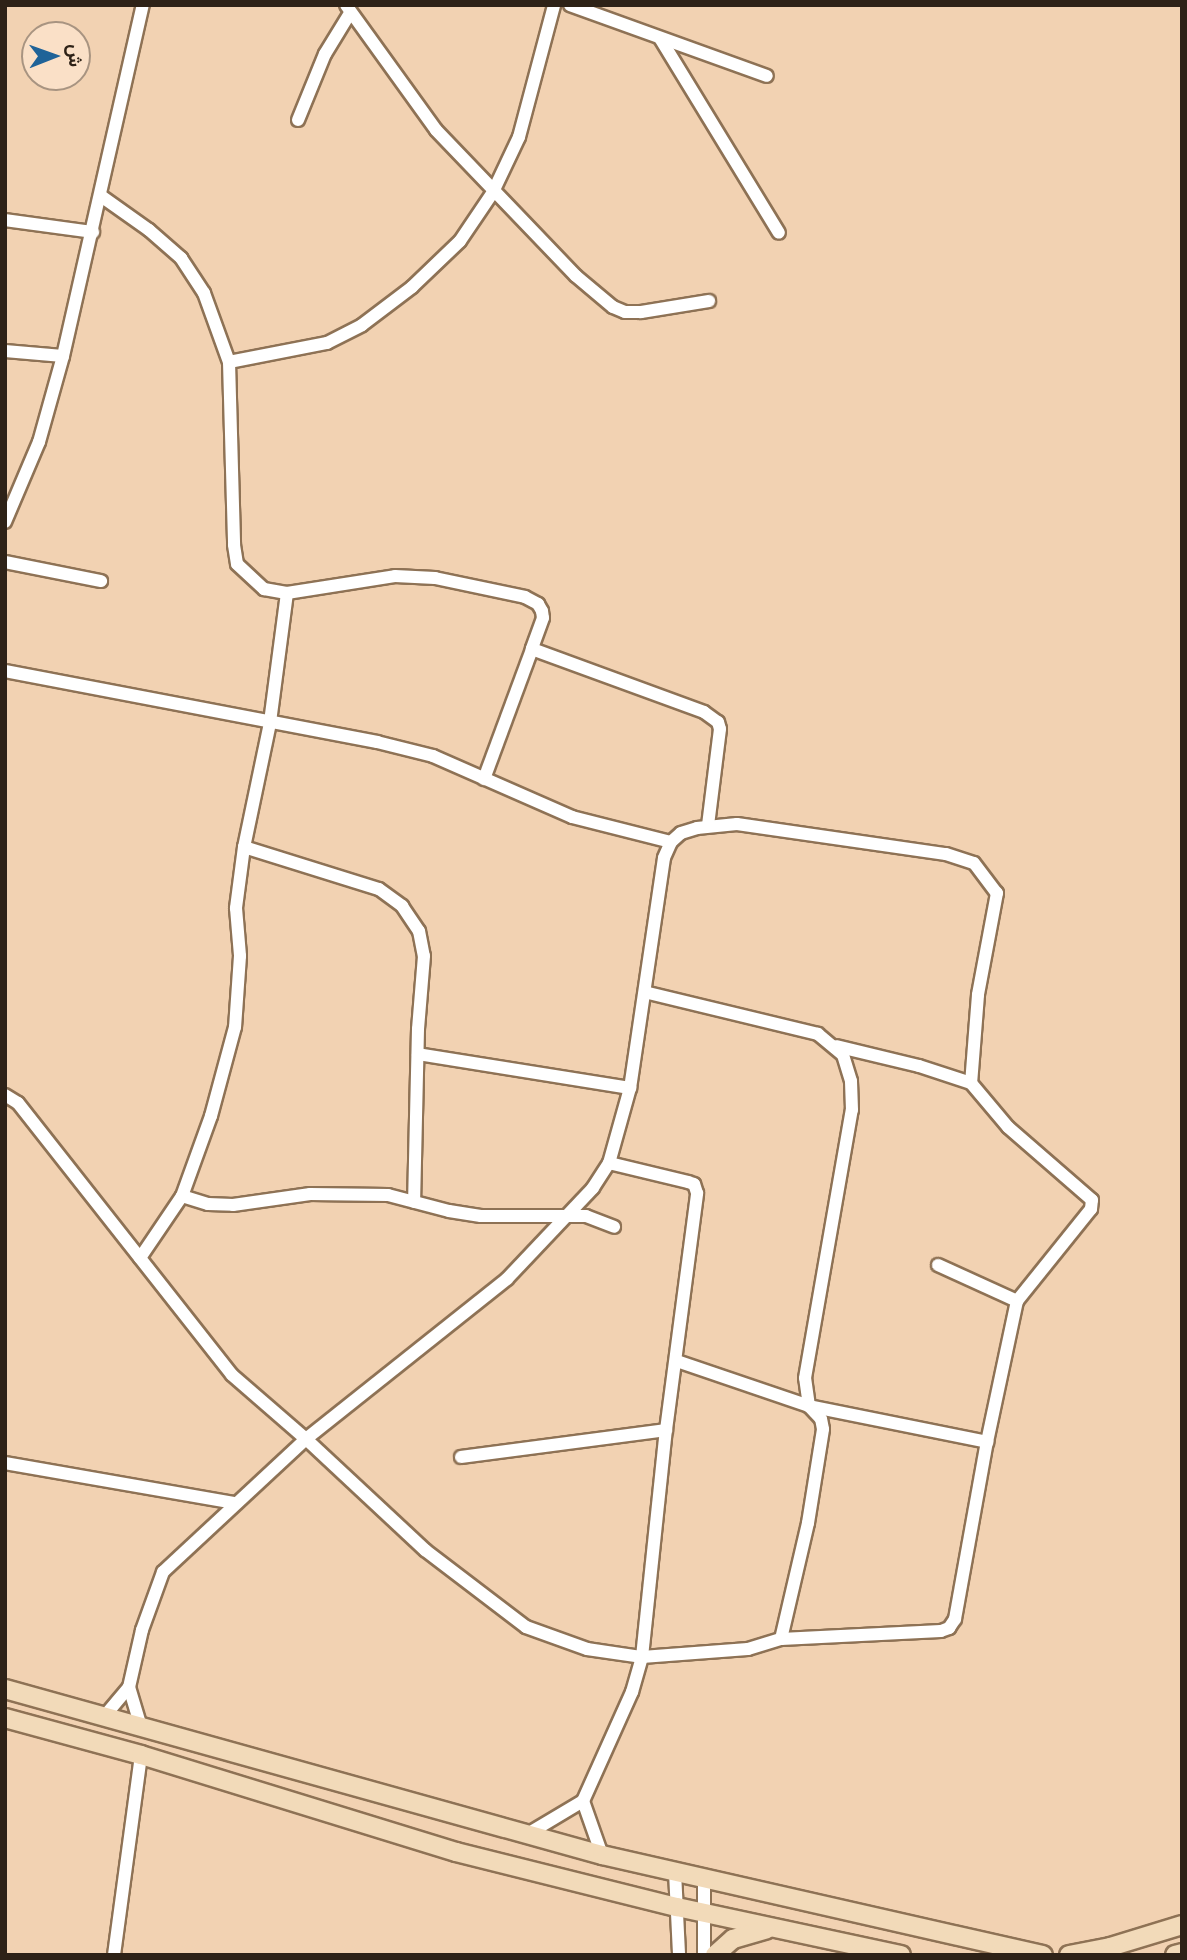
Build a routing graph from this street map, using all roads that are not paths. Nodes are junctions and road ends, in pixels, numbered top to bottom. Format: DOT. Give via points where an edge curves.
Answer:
graph roads {
  1 [pos="143,5"];
  2 [pos="554,5"];
  3 [pos="570,5"];
  4 [pos="348,9"];
  5 [pos="660,38"];
  6 [pos="767,76"];
  7 [pos="298,120"];
  8 [pos="493,192"];
  9 [pos="101,196"];
  10 [pos="5,220"];
  11 [pos="93,232"];
  12 [pos="779,233"];
  13 [pos="709,301"];
  14 [pos="5,351"];
  15 [pos="63,356"];
  16 [pos="229,362"];
  17 [pos="8,508"];
  18 [pos="5,522"];
  19 [pos="5,562"];
  20 [pos="101,581"];
  21 [pos="287,593"];
  22 [pos="532,649"];
  23 [pos="5,670"];
  24 [pos="270,723"];
  25 [pos="484,779"];
  26 [pos="708,826"];
  27 [pos="671,842"];
  28 [pos="244,847"];
  29 [pos="645,992"];
  30 [pos="836,1046"];
  31 [pos="418,1054"];
  32 [pos="971,1083"];
  33 [pos="630,1088"];
  34 [pos="5,1095"];
  35 [pos="609,1163"];
  36 [pos="181,1196"];
  37 [pos="414,1202"];
  38 [pos="567,1216"];
  39 [pos="614,1227"];
  40 [pos="140,1258"];
  41 [pos="938,1265"];
  42 [pos="1017,1301"];
  43 [pos="677,1361"];
  44 [pos="809,1406"];
  45 [pos="666,1430"];
  46 [pos="306,1439"];
  47 [pos="987,1442"];
  48 [pos="461,1457"];
  49 [pos="5,1463"];
  50 [pos="234,1503"];
  51 [pos="781,1639"];
  52 [pos="642,1657"];
  53 [pos="129,1687"];
  54 [pos="5,1689"];
  55 [pos="104,1717"];
  56 [pos="5,1718"];
  57 [pos="141,1727"];
  58 [pos="198,1744"];
  59 [pos="141,1755"];
  60 [pos="192,1772"];
  61 [pos="583,1801"];
  62 [pos="526,1835"];
  63 [pos="602,1855"];
  64 [pos="675,1872"];
  65 [pos="704,1878"];
  66 [pos="677,1907"];
  67 [pos="705,1913"];
  68 [pos="1182,1925"];
  69 [pos="774,1928"];
  70 [pos="1182,1953"];
  71 [pos="114,1955"];
  72 [pos="679,1955"];
  73 [pos="704,1955"];
  74 [pos="715,1955"];
  75 [pos="901,1955"];
  76 [pos="1043,1955"];
  77 [pos="1069,1955"];
  78 [pos="1175,1955"];
  1 -- 9 [label="street"];
  2 -- 8 [label="street" via="519,137"];
  3 -- 5 [label="street"];
  4 -- 7 [label="street"];
  4 -- 8 [label="street" via="436,130"];
  5 -- 6 [label="street"];
  5 -- 12 [label="street"];
  8 -- 13 [label="street" via="613,307 641,312"];
  8 -- 16 [label="street" via="460,241 362,325 327,343"];
  9 -- 11 [label="street"];
  9 -- 16 [label="street" via="181,258 204,292"];
  10 -- 11 [label="street"];
  11 -- 15 [label="street"];
  14 -- 15 [label="street"];
  15 -- 17 [label="street" via="39,442"];
  16 -- 21 [label="street" via="237,564 264,589"];
  17 -- 18 [label="street"];
  19 -- 20 [label="street"];
  21 -- 22 [label="street" via="395,576 435,578 525,597 538,604 543,618"];
  21 -- 24 [label="street"];
  22 -- 25 [label="street"];
  22 -- 26 [label="street" via="705,712 718,722"];
  23 -- 24 [label="street"];
  24 -- 25 [label="street" via="433,755"];
  24 -- 28 [label="street"];
  25 -- 27 [label="street" via="572,817"];
  26 -- 27 [label="street"];
  26 -- 32 [label="street" via="737,824 946,854 974,863 997,893 978,995"];
  27 -- 29 [label="street" via="664,858"];
  28 -- 31 [label="street" via="357,880 402,906 419,931 424,956"];
  28 -- 36 [label="street" via="236,908 240,956 235,1027 211,1116"];
  29 -- 30 [label="street" via="818,1034"];
  29 -- 33 [label="street"];
  30 -- 32 [label="street"];
  30 -- 44 [label="street" via="848,1065 852,1110 804,1378"];
  31 -- 33 [label="street"];
  31 -- 37 [label="street"];
  32 -- 42 [label="street" via="1008,1127 1092,1200 1091,1209"];
  33 -- 35 [label="street"];
  34 -- 40 [label="street" via="18,1103"];
  35 -- 38 [label="street"];
  35 -- 43 [label="street" via="688,1182 696,1188"];
  36 -- 37 [label="street" via="221,1205 338,1193 388,1195"];
  36 -- 40 [label="street"];
  37 -- 38 [label="street" via="481,1216"];
  38 -- 39 [label="street" via="586,1216"];
  38 -- 46 [label="street" via="507,1279"];
  40 -- 46 [label="street" via="232,1376"];
  41 -- 42 [label="street"];
  42 -- 47 [label="street"];
  43 -- 44 [label="street"];
  43 -- 45 [label="street"];
  44 -- 47 [label="street"];
  44 -- 51 [label="street" via="821,1419 822,1444"];
  45 -- 48 [label="street"];
  45 -- 52 [label="street"];
  46 -- 50 [label="street"];
  46 -- 52 [label="street" via="425,1550 526,1628 587,1649"];
  47 -- 51 [label="street" via="949,1628"];
  49 -- 50 [label="street"];
  50 -- 53 [label="street" via="163,1572 142,1630"];
  51 -- 52 [label="street" via="732,1651"];
  52 -- 61 [label="street" via="632,1692"];
  53 -- 55 [label="street"];
  53 -- 57 [label="street"];
  54 -- 55 [label="main road"];
  55 -- 57 [label="main road"];
  56 -- 59 [label="main road"];
  57 -- 58 [label="main road"];
  58 -- 60 [label="main road"];
  58 -- 62 [label="main road"];
  59 -- 60 [label="main road"];
  59 -- 71 [label="street"];
  60 -- 66 [label="main road" via="405,1838"];
  61 -- 62 [label="street"];
  61 -- 63 [label="street"];
  62 -- 63 [label="main road"];
  63 -- 64 [label="main road"];
  64 -- 65 [label="main road"];
  64 -- 66 [label="street"];
  65 -- 67 [label="street"];
  65 -- 76 [label="main road"];
  66 -- 67 [label="main road"];
  66 -- 72 [label="street"];
  67 -- 69 [label="main road"];
  67 -- 73 [label="street"];
  68 -- 77 [label="main road"];
  69 -- 74 [label="main road" via="733,1939"];
  69 -- 75 [label="main road"];
  70 -- 78 [label="main road"];
}
